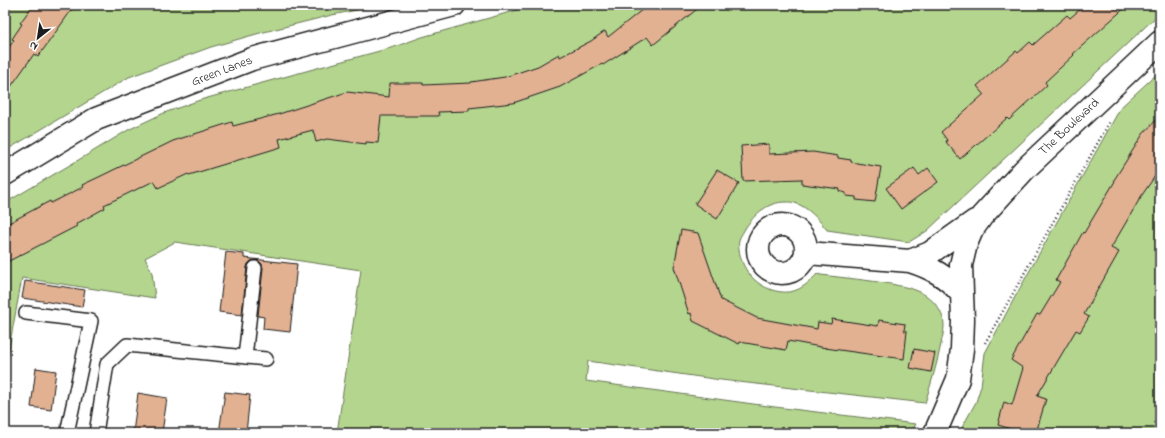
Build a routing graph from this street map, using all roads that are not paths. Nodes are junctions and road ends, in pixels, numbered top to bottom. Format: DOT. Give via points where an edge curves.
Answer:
graph roads {
  1 [pos="454,5"];
  2 [pos="1160,42"];
  3 [pos="5,174"];
  4 [pos="982,216"];
  5 [pos="807,253"];
  6 [pos="910,261"];
  7 [pos="255,268"];
  8 [pos="961,293"];
  9 [pos="26,313"];
  10 [pos="245,357"];
  11 [pos="266,359"];
  12 [pos="67,433"];
  13 [pos="96,433"];
  14 [pos="935,433"];
  1 -- 3 [label="street, Green Lanes" via="252,59 96,120"];
  2 -- 4 [label="street, The Boulevard" via="1024,169"];
  4 -- 6 [label="street, The Boulevard" via="930,253"];
  4 -- 8 [label="street, The Boulevard" via="966,244 961,265"];
  5 -- 6 [label="street, The Boulevard"];
  6 -- 8 [label="street, The Boulevard" via="938,273"];
  7 -- 10 [label="lane"];
  8 -- 14 [label="street, The Boulevard" via="962,349 958,378"];
  9 -- 12 [label="lane" via="91,321"];
  10 -- 11 [label="lane"];
  10 -- 13 [label="lane" via="127,345 107,364"];
}
